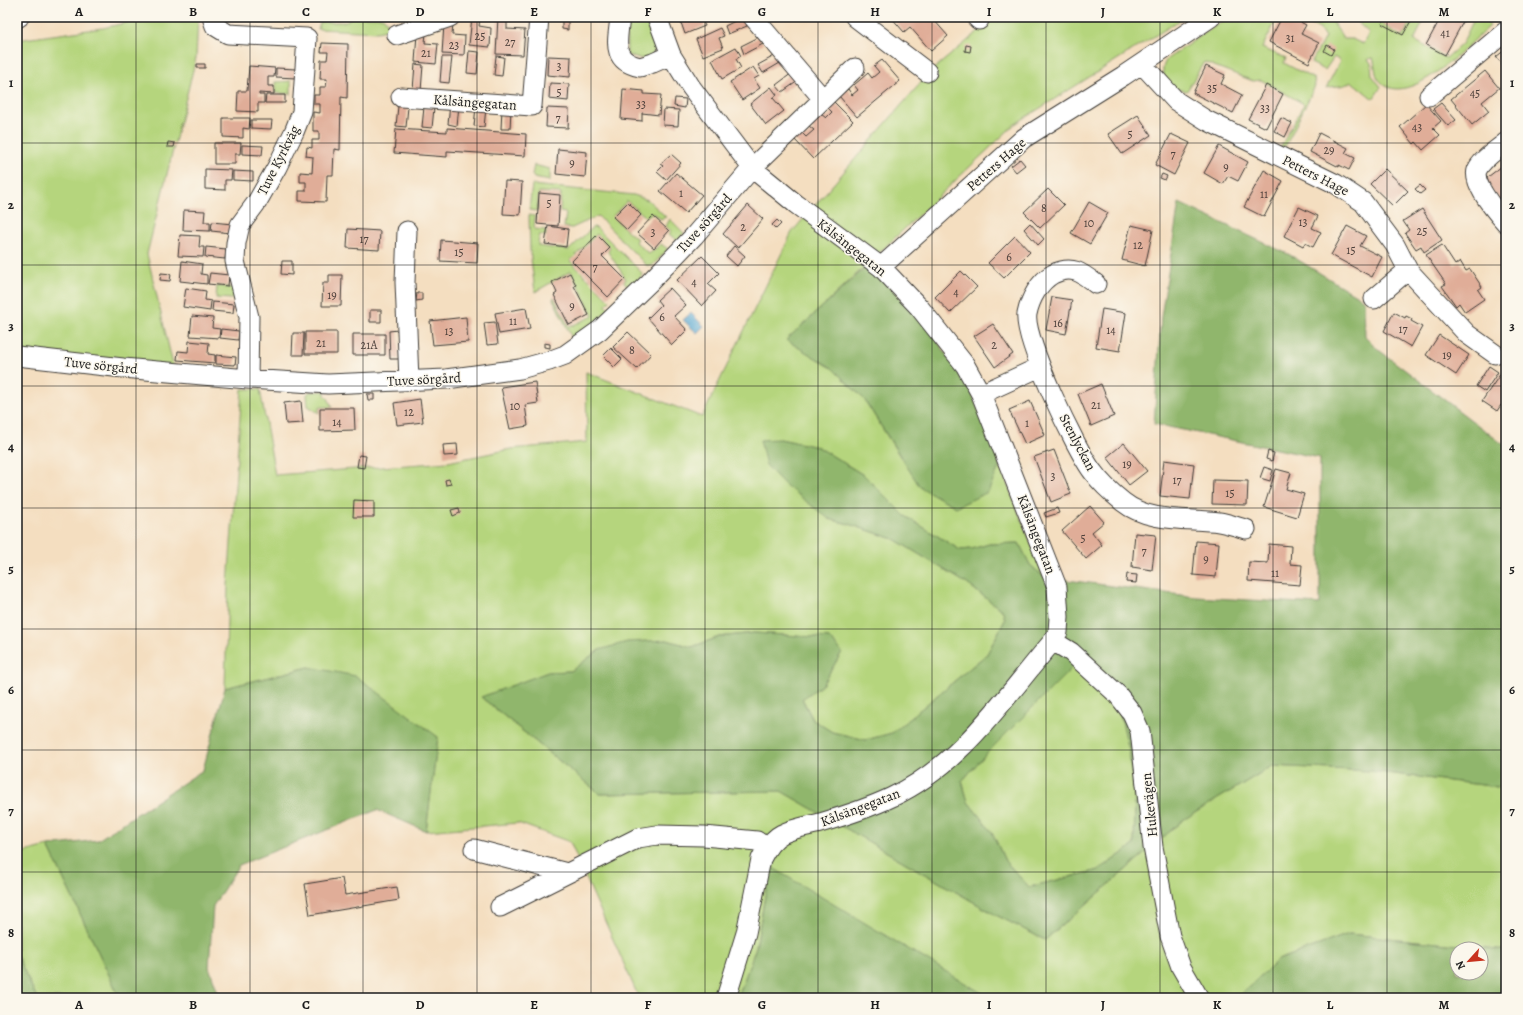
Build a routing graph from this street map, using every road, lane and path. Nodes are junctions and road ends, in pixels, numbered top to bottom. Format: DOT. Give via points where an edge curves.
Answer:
graph roads {
  1 [pos="212,17"];
  2 [pos="450,17"];
  3 [pos="539,17"];
  4 [pos="620,17"];
  5 [pos="657,17"];
  6 [pos="753,17"];
  7 [pos="855,17"];
  8 [pos="1211,17"];
  9 [pos="1506,31"];
  10 [pos="397,35"];
  11 [pos="671,55"];
  12 [pos="1142,64"];
  13 [pos="855,68"];
  14 [pos="927,72"];
  15 [pos="1429,96"];
  16 [pos="401,97"];
  17 [pos="823,99"];
  18 [pos="1506,142"];
  19 [pos="752,168"];
  20 [pos="1506,223"];
  21 [pos="407,231"];
  22 [pos="881,267"];
  23 [pos="1408,270"];
  24 [pos="1096,284"];
  25 [pos="1374,300"];
  26 [pos="1495,354"];
  27 [pos="17,356"];
  28 [pos="1040,367"];
  29 [pos="248,380"];
  30 [pos="409,380"];
  31 [pos="981,394"];
  32 [pos="1246,529"];
  33 [pos="1053,641"];
  34 [pos="766,848"];
  35 [pos="474,849"];
  36 [pos="574,870"];
  37 [pos="500,907"];
  38 [pos="726,998"];
  39 [pos="1199,998"];
  1 -- 29 [label="street, Tuve Kyrkväg" via="215,26 228,34 307,38 302,112 277,167 240,225 236,243 235,261 249,317"];
  2 -- 10 [label="street"];
  3 -- 16 [label="street, Kålsängegatan" via="532,106"];
  4 -- 11 [label="street" via="617,44 624,60 640,67"];
  5 -- 11 [label="street, Kålsängegatan"];
  6 -- 17 [label="street"];
  7 -- 14 [label="street"];
  8 -- 12 [label="street, Petters Hage"];
  9 -- 15 [label="street"];
  11 -- 19 [label="street, Kålsängegatan" via="691,87"];
  12 -- 22 [label="street, Petters Hage" via="1024,138"];
  12 -- 23 [label="street, Petters Hage" via="1176,101 1206,120 1342,186 1363,202 1395,245"];
  13 -- 17 [label="street"];
  17 -- 19 [label="street"];
  18 -- 20 [label="street" via="1482,162 1476,176 1478,186"];
  19 -- 22 [label="street, Kålsängegatan"];
  19 -- 30 [label="street, Tuve sörgård" via="694,236 649,283 600,330 565,355 520,369 446,379"];
  21 -- 30 [label="street" via="405,282"];
  22 -- 31 [label="street, Kålsängegatan" via="919,307 965,364"];
  23 -- 25 [label="street"];
  23 -- 26 [label="street, Petters Hage" via="1467,334"];
  24 -- 28 [label="street, Stenlyckan" via="1083,273 1064,269 1041,284 1033,296 1027,314 1028,330"];
  27 -- 29 [label="street, Tuve sörgård"];
  28 -- 31 [label="street"];
  28 -- 32 [label="street, Stenlyckan" via="1072,436 1093,472 1123,502 1144,513 1166,518 1220,522"];
  29 -- 30 [label="street, Tuve sörgård" via="328,384"];
  31 -- 33 [label="street, Kålsängegatan" via="1057,586 1060,617 1058,632"];
  33 -- 34 [label="street, Kålsängegatan" via="1004,703 957,753 918,783 890,798 840,817 782,834"];
  33 -- 39 [label="street, Hukevägen" via="1071,652 1118,695 1132,713 1140,731 1153,847 1166,918 1181,967"];
  34 -- 36 [label="street" via="757,841 657,835 638,838"];
  34 -- 38 [label="street, Kålsängegatan" via="761,859 746,933"];
  35 -- 36 [label="street"];
  36 -- 37 [label="street"];
}
